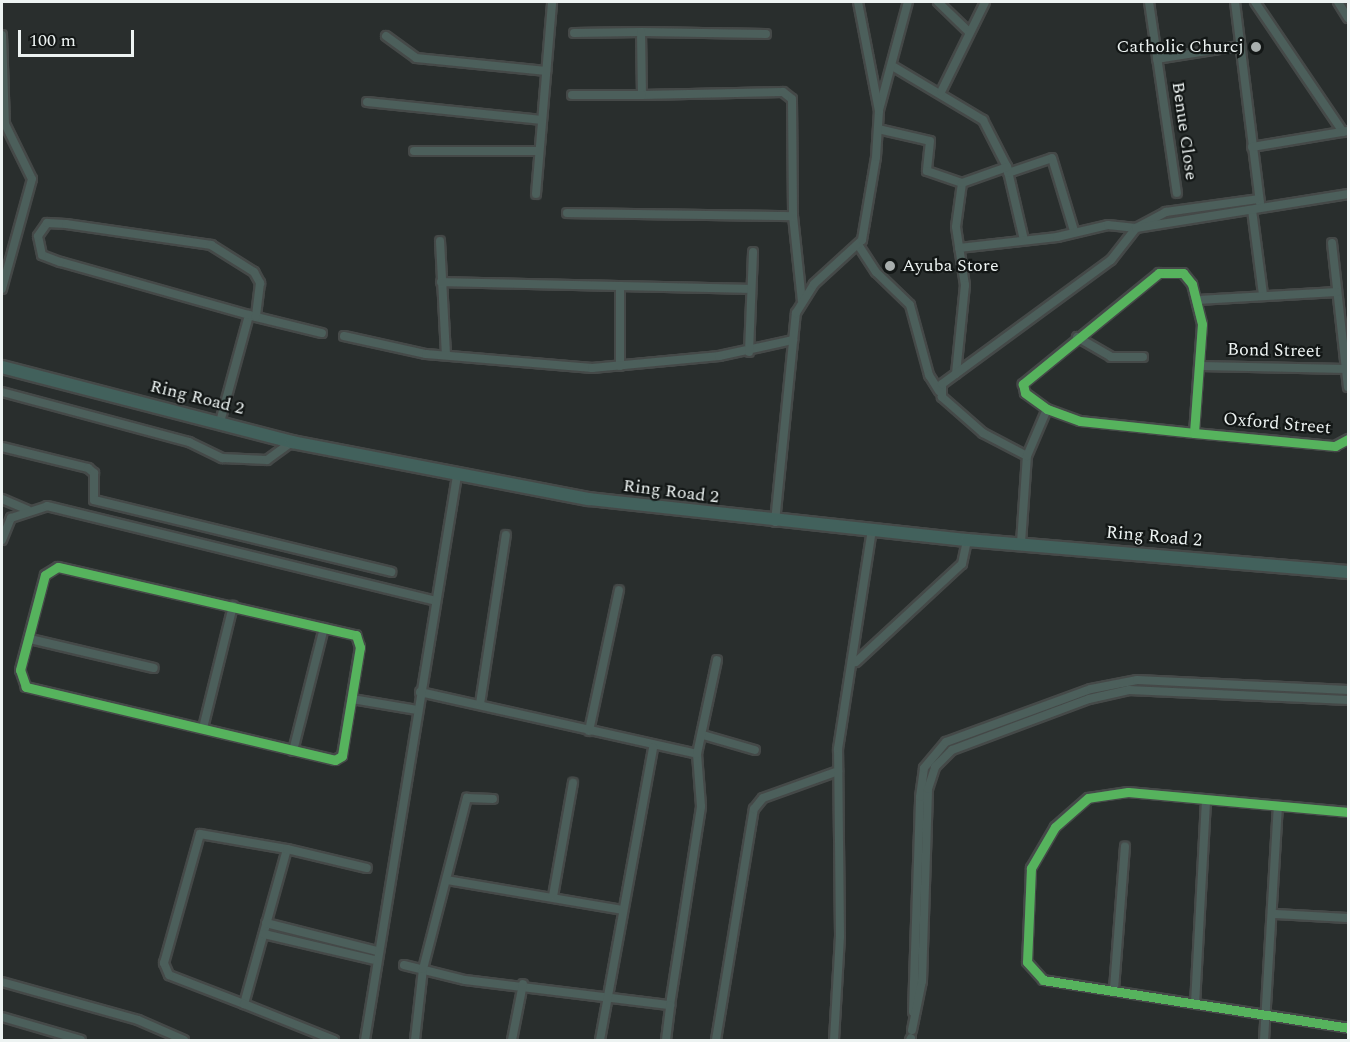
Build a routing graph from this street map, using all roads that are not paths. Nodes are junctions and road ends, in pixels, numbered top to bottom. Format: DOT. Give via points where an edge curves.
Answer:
graph roads {
  1 [pos="552,2"];
  2 [pos="858,2"];
  3 [pos="908,2"];
  4 [pos="938,2"];
  5 [pos="985,2"];
  6 [pos="1149,2"];
  7 [pos="1235,2"];
  8 [pos="1255,2"];
  9 [pos="1338,2"];
  10 [pos="1348,18"];
  11 [pos="640,32"];
  12 [pos="969,32"];
  13 [pos="574,33"];
  14 [pos="2,34"];
  15 [pos="766,34"];
  16 [pos="386,36"];
  17 [pos="1239,46"];
  18 [pos="1157,59"];
  19 [pos="894,67"];
  20 [pos="546,71"];
  21 [pos="941,92"];
  22 [pos="572,94"];
  23 [pos="642,95"];
  24 [pos="367,102"];
  25 [pos="879,111"];
  26 [pos="542,120"];
  27 [pos="879,129"];
  28 [pos="1346,132"];
  29 [pos="1252,147"];
  30 [pos="414,151"];
  31 [pos="539,151"];
  32 [pos="1007,170"];
  33 [pos="962,183"];
  34 [pos="1177,193"];
  35 [pos="536,194"];
  36 [pos="1348,194"];
  37 [pos="1258,196"];
  38 [pos="1256,209"];
  39 [pos="567,213"];
  40 [pos="793,216"];
  41 [pos="1136,228"];
  42 [pos="1074,231"];
  43 [pos="1024,240"];
  44 [pos="440,241"];
  45 [pos="1332,243"];
  46 [pos="859,246"];
  47 [pos="959,248"];
  48 [pos="753,252"];
  49 [pos="441,282"];
  50 [pos="620,286"];
  51 [pos="2,289"];
  52 [pos="751,289"];
  53 [pos="1337,292"];
  54 [pos="1263,296"];
  55 [pos="1198,300"];
  56 [pos="802,301"];
  57 [pos="252,316"];
  58 [pos="322,333"];
  59 [pos="344,336"];
  60 [pos="1077,337"];
  61 [pos="794,340"];
  62 [pos="749,352"];
  63 [pos="446,356"];
  64 [pos="1143,357"];
  65 [pos="620,366"];
  66 [pos="1200,366"];
  67 [pos="2,367"];
  68 [pos="1346,369"];
  69 [pos="956,374"];
  70 [pos="1348,387"];
  71 [pos="939,391"];
  72 [pos="2,392"];
  73 [pos="1047,409"];
  74 [pos="220,422"];
  75 [pos="1194,434"];
  76 [pos="1347,441"];
  77 [pos="292,442"];
  78 [pos="2,447"];
  79 [pos="1027,456"];
  80 [pos="457,476"];
  81 [pos="2,499"];
  82 [pos="28,510"];
  83 [pos="775,522"];
  84 [pos="872,529"];
  85 [pos="506,535"];
  86 [pos="2,540"];
  87 [pos="967,540"];
  88 [pos="1021,543"];
  89 [pos="391,572"];
  90 [pos="1348,572"];
  91 [pos="619,590"];
  92 [pos="433,600"];
  93 [pos="233,606"];
  94 [pos="324,628"];
  95 [pos="30,639"];
  96 [pos="717,660"];
  97 [pos="855,662"];
  98 [pos="154,668"];
  99 [pos="1216,681"];
  100 [pos="1348,690"];
  101 [pos="1216,691"];
  102 [pos="420,692"];
  103 [pos="352,699"];
  104 [pos="1348,700"];
  105 [pos="480,704"];
  106 [pos="417,710"];
  107 [pos="203,728"];
  108 [pos="589,731"];
  109 [pos="703,735"];
  110 [pos="653,748"];
  111 [pos="754,750"];
  112 [pos="293,751"];
  113 [pos="697,754"];
  114 [pos="838,771"];
  115 [pos="573,783"];
  116 [pos="493,799"];
  117 [pos="1206,800"];
  118 [pos="1278,806"];
  119 [pos="1348,812"];
  120 [pos="1125,846"];
  121 [pos="287,849"];
  122 [pos="921,862"];
  123 [pos="367,868"];
  124 [pos="447,880"];
  125 [pos="554,896"];
  126 [pos="622,910"];
  127 [pos="1275,914"];
  128 [pos="1348,918"];
  129 [pos="266,923"];
  130 [pos="264,933"];
  131 [pos="377,951"];
  132 [pos="375,960"];
  133 [pos="404,965"];
  134 [pos="423,969"];
  135 [pos="2,982"];
  136 [pos="523,984"];
  137 [pos="1114,989"];
  138 [pos="605,999"];
  139 [pos="244,1004"];
  140 [pos="1195,1004"];
  141 [pos="670,1005"];
  142 [pos="1268,1014"];
  143 [pos="2,1017"];
  144 [pos="1348,1028"];
  145 [pos="911,1036"];
  146 [pos="81,1041"];
  147 [pos="184,1041"];
  148 [pos="334,1041"];
  149 [pos="365,1041"];
  150 [pos="415,1041"];
  151 [pos="512,1041"];
  152 [pos="600,1041"];
  153 [pos="666,1041"];
  154 [pos="716,1041"];
  155 [pos="834,1041"];
  156 [pos="1264,1041"];
  1 -- 20 [label="street"];
  2 -- 25 [label="street"];
  3 -- 19 [label="street"];
  4 -- 12 [label="street"];
  5 -- 12 [label="street"];
  6 -- 18 [label="street, Benue Close"];
  7 -- 17 [label="street"];
  8 -- 28 [label="street"];
  9 -- 10 [label="street"];
  11 -- 13 [label="street"];
  11 -- 15 [label="street"];
  11 -- 23 [label="street"];
  12 -- 21 [label="street"];
  14 -- 51 [label="street" via="5,124 32,179"];
  16 -- 20 [label="street" via="416,58"];
  17 -- 18 [label="street"];
  17 -- 29 [label="street"];
  18 -- 34 [label="street, Benue Close"];
  19 -- 21 [label="street"];
  19 -- 25 [label="street"];
  20 -- 26 [label="street"];
  21 -- 32 [label="street" via="982,120"];
  22 -- 23 [label="street"];
  23 -- 40 [label="street" via="783,92 792,99"];
  24 -- 26 [label="street"];
  25 -- 27 [label="street"];
  26 -- 31 [label="street"];
  27 -- 33 [label="street" via="930,141 927,171"];
  27 -- 46 [label="street"];
  28 -- 29 [label="street"];
  29 -- 37 [label="street"];
  30 -- 31 [label="street"];
  31 -- 35 [label="street"];
  32 -- 33 [label="street"];
  32 -- 42 [label="street" via="1052,158"];
  32 -- 43 [label="street"];
  33 -- 47 [label="street"];
  36 -- 38 [label="street"];
  37 -- 38 [label="street"];
  37 -- 41 [label="street" via="1166,212"];
  38 -- 41 [label="street"];
  38 -- 54 [label="street"];
  39 -- 40 [label="street"];
  40 -- 56 [label="street"];
  41 -- 42 [label="street" via="1108,225"];
  41 -- 69 [label="street" via="1111,260"];
  42 -- 43 [label="street"];
  43 -- 47 [label="street"];
  44 -- 49 [label="street"];
  45 -- 53 [label="street"];
  46 -- 56 [label="street" via="830,267"];
  46 -- 71 [label="street" via="876,272 910,305 929,375"];
  47 -- 69 [label="street" via="964,285"];
  48 -- 52 [label="street"];
  49 -- 50 [label="street"];
  49 -- 63 [label="street"];
  50 -- 52 [label="street"];
  50 -- 65 [label="street"];
  52 -- 62 [label="street"];
  53 -- 54 [label="street"];
  53 -- 68 [label="street"];
  54 -- 55 [label="street"];
  55 -- 60 [label="street" via="1183,273 1159,273"];
  55 -- 66 [label="street"];
  56 -- 61 [label="street"];
  57 -- 57 [label="street" via="260,283 254,272 212,245 47,223 38,236 42,255 60,262"];
  57 -- 58 [label="street"];
  57 -- 74 [label="street"];
  59 -- 63 [label="street"];
  60 -- 64 [label="street" via="1111,357"];
  60 -- 73 [label="street, Oxford Street" via="1026,376 1025,393"];
  61 -- 62 [label="street"];
  61 -- 83 [label="street"];
  62 -- 65 [label="street"];
  63 -- 65 [label="street"];
  66 -- 68 [label="street, Bond Street"];
  66 -- 75 [label="street"];
  67 -- 74 [label="main road, Ring Road 2"];
  68 -- 70 [label="street"];
  69 -- 71 [label="street"];
  71 -- 79 [label="street" via="983,433"];
  72 -- 77 [label="street" via="189,442 222,458 267,460"];
  73 -- 75 [label="street, Oxford Street" via="1080,421"];
  73 -- 79 [label="street"];
  74 -- 77 [label="main road, Ring Road 2"];
  75 -- 76 [label="street, Oxford Street"];
  77 -- 80 [label="main road, Ring Road 2"];
  78 -- 89 [label="street" via="88,468 94,473 94,500"];
  79 -- 88 [label="street"];
  80 -- 83 [label="main road, Ring Road 2" via="681,513"];
  80 -- 92 [label="street"];
  81 -- 82 [label="street"];
  82 -- 86 [label="street" via="11,518"];
  82 -- 92 [label="street" via="47,506 124,523"];
  83 -- 84 [label="main road, Ring Road 2"];
  84 -- 87 [label="main road, Ring Road 2"];
  84 -- 97 [label="street"];
  85 -- 105 [label="street"];
  87 -- 88 [label="main road, Ring Road 2"];
  87 -- 97 [label="street" via="962,564"];
  88 -- 90 [label="main road, Ring Road 2"];
  91 -- 108 [label="street"];
  92 -- 102 [label="street"];
  93 -- 94 [label="street"];
  93 -- 95 [label="street" via="58,567 45,575"];
  93 -- 107 [label="street"];
  94 -- 103 [label="street" via="360,640"];
  94 -- 112 [label="street"];
  95 -- 98 [label="street"];
  95 -- 107 [label="street" via="20,670 26,687"];
  96 -- 109 [label="street"];
  97 -- 114 [label="street" via="843,702"];
  99 -- 100 [label="street"];
  99 -- 101 [label="street"];
  99 -- 122 [label="street" via="1114,683 946,742 924,768"];
  101 -- 104 [label="street"];
  101 -- 122 [label="street" via="1162,688 1108,693 952,750 935,767 928,789"];
  102 -- 105 [label="street"];
  102 -- 106 [label="street"];
  103 -- 106 [label="street"];
  103 -- 112 [label="street" via="342,756 335,760"];
  105 -- 108 [label="street"];
  106 -- 131 [label="street"];
  107 -- 112 [label="street"];
  108 -- 110 [label="street"];
  109 -- 111 [label="street"];
  109 -- 113 [label="street"];
  110 -- 113 [label="street"];
  110 -- 126 [label="street"];
  113 -- 141 [label="street" via="701,806"];
  114 -- 154 [label="street" via="763,798 754,809"];
  114 -- 155 [label="street" via="840,936"];
  115 -- 125 [label="street"];
  116 -- 124 [label="street" via="468,795"];
  117 -- 118 [label="street"];
  117 -- 137 [label="street" via="1103,794 1069,811 1038,847 1030,868 1031,970 1043,980"];
  117 -- 140 [label="street"];
  118 -- 119 [label="street"];
  118 -- 127 [label="street"];
  120 -- 137 [label="street"];
  121 -- 123 [label="street"];
  121 -- 129 [label="street"];
  121 -- 139 [label="street" via="205,833 198,837 164,967 169,975"];
  122 -- 145 [label="street"];
  124 -- 125 [label="street"];
  124 -- 134 [label="street"];
  125 -- 126 [label="street"];
  126 -- 138 [label="street"];
  127 -- 128 [label="street"];
  127 -- 142 [label="street"];
  129 -- 130 [label="street"];
  129 -- 131 [label="street"];
  130 -- 132 [label="street"];
  130 -- 139 [label="street"];
  131 -- 132 [label="street"];
  132 -- 149 [label="street"];
  133 -- 134 [label="street"];
  134 -- 136 [label="street" via="465,980"];
  134 -- 150 [label="street"];
  135 -- 147 [label="street" via="138,1020"];
  136 -- 138 [label="street"];
  136 -- 151 [label="street"];
  137 -- 140 [label="street"];
  138 -- 141 [label="street"];
  138 -- 152 [label="street"];
  139 -- 148 [label="street"];
  140 -- 142 [label="street"];
  141 -- 153 [label="street"];
  142 -- 144 [label="street"];
  142 -- 156 [label="street"];
  143 -- 146 [label="street"];
}
